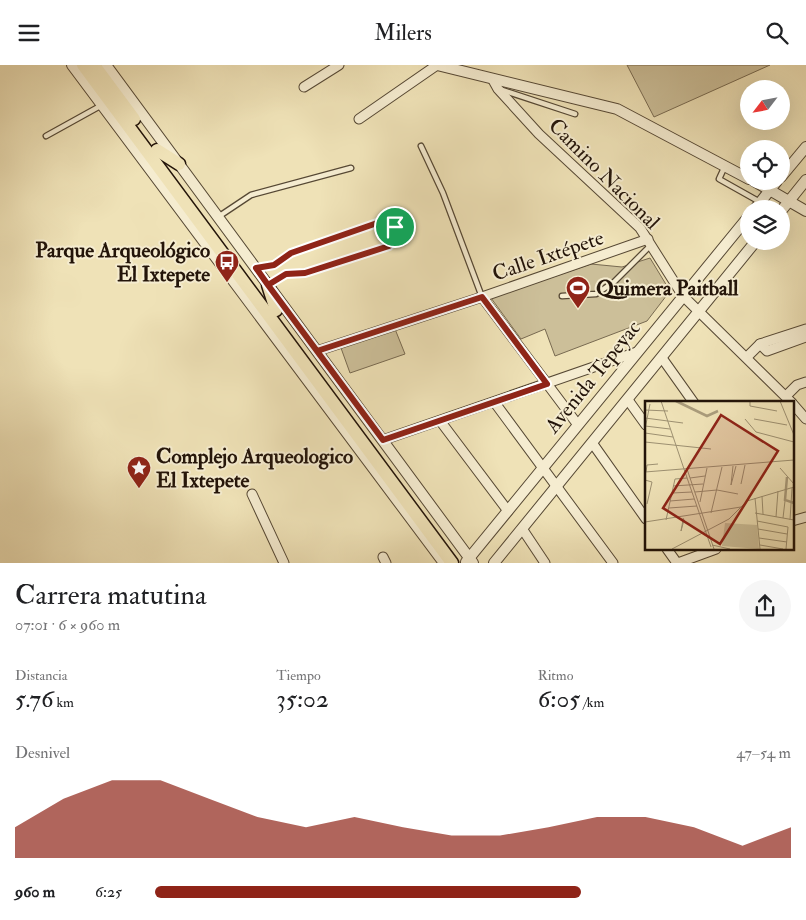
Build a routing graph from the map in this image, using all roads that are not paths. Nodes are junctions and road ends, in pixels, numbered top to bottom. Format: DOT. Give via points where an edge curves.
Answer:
graph roads {
  1 [pos="72,65"];
  2 [pos="83,65"];
  3 [pos="94,65"];
  4 [pos="339,65"];
  5 [pos="437,65"];
  6 [pos="101,74"];
  7 [pos="493,79"];
  8 [pos="304,87"];
  9 [pos="498,89"];
  10 [pos="102,105"];
  11 [pos="575,115"];
  12 [pos="359,119"];
  13 [pos="46,136"];
  14 [pos="421,146"];
  15 [pos="806,147"];
  16 [pos="153,152"];
  17 [pos="179,165"];
  18 [pos="725,166"];
  19 [pos="790,166"];
  20 [pos="351,168"];
  21 [pos="740,174"];
  22 [pos="156,178"];
  23 [pos="806,180"];
  24 [pos="770,190"];
  25 [pos="750,200"];
  26 [pos="761,200"];
  27 [pos="790,200"];
  28 [pos="806,211"];
  29 [pos="218,217"];
  30 [pos="740,227"];
  31 [pos="649,242"];
  32 [pos="749,250"];
  33 [pos="256,268"];
  34 [pos="268,285"];
  35 [pos="562,296"];
  36 [pos="683,296"];
  37 [pos="482,297"];
  38 [pos="247,301"];
  39 [pos="272,313"];
  40 [pos="699,313"];
  41 [pos="806,329"];
  42 [pos="800,336"];
  43 [pos="317,351"];
  44 [pos="638,352"];
  45 [pos="747,357"];
  46 [pos="662,358"];
  47 [pos="806,381"];
  48 [pos="547,384"];
  49 [pos="801,387"];
  50 [pos="628,400"];
  51 [pos="790,400"];
  52 [pos="693,401"];
  53 [pos="495,403"];
  54 [pos="794,405"];
  55 [pos="806,419"];
  56 [pos="441,422"];
  57 [pos="645,424"];
  58 [pos="578,425"];
  59 [pos="383,440"];
  60 [pos="593,444"];
  61 [pos="543,468"];
  62 [pos="557,487"];
  63 [pos="252,494"];
  64 [pos="508,511"];
  65 [pos="645,518"];
  66 [pos="522,530"];
  67 [pos="668,550"];
  68 [pos="713,550"];
  69 [pos="468,561"];
  70 [pos="284,563"];
  71 [pos="444,563"];
  72 [pos="452,563"];
  73 [pos="494,563"];
  74 [pos="545,563"];
  75 [pos="613,563"];
  76 [pos="678,563"];
  1 -- 10 [label="street"];
  2 -- 6 [label="main road"];
  3 -- 6 [label="main road"];
  4 -- 8 [label="street"];
  5 -- 7 [label="street"];
  5 -- 12 [label="street"];
  6 -- 16 [label="main road"];
  6 -- 17 [label="street"];
  7 -- 9 [label="street, Camino Nacional"];
  7 -- 18 [label="street" via="617,109"];
  9 -- 11 [label="lane"];
  9 -- 31 [label="street, Camino Nacional" via="539,134 627,215"];
  10 -- 13 [label="lane"];
  10 -- 22 [label="street"];
  14 -- 37 [label="lane" via="444,193"];
  15 -- 19 [label="street"];
  16 -- 17 [label="main road"];
  16 -- 22 [label="main road"];
  16 -- 39 [label="main road"];
  17 -- 29 [label="street"];
  18 -- 21 [label="street"];
  18 -- 25 [label="lane" via="719,179"];
  20 -- 29 [label="lane" via="251,195"];
  22 -- 38 [label="street"];
  23 -- 27 [label="street"];
  24 -- 26 [label="street"];
  24 -- 27 [label="street"];
  27 -- 28 [label="street"];
  29 -- 33 [label="street"];
  30 -- 36 [label="street, Avenida Tepeyac"];
  31 -- 35 [label="lane" via="614,282 596,294"];
  31 -- 36 [label="street, Camino Nacional"];
  31 -- 37 [label="street, Calle Ixtépete"];
  32 -- 40 [label="street, Avenida Tepeyac"];
  33 -- 34 [label="street"];
  33 -- 34 [label="lane" via="274,265 291,253 380,222 395,227 396,238 389,246 305,273 286,274"];
  34 -- 39 [label="main road"];
  34 -- 43 [label="street"];
  36 -- 40 [label="street, Camino Nacional"];
  36 -- 44 [label="street, Avenida Tepeyac"];
  37 -- 43 [label="street, Calle Ixtépete"];
  37 -- 48 [label="street"];
  38 -- 39 [label="main road"];
  38 -- 71 [label="street"];
  39 -- 69 [label="main road"];
  39 -- 72 [label="main road"];
  40 -- 45 [label="street, Camino Nacional"];
  40 -- 46 [label="street, Avenida Tepeyac"];
  41 -- 42 [label="street"];
  42 -- 45 [label="street" via="768,351 760,344"];
  43 -- 59 [label="street"];
  44 -- 48 [label="street"];
  44 -- 58 [label="street, Avenida Tepeyac"];
  45 -- 51 [label="street, Camino Nacional"];
  46 -- 50 [label="street, Avenida Tepeyac"];
  46 -- 52 [label="street"];
  47 -- 49 [label="street"];
  48 -- 53 [label="street"];
  48 -- 58 [label="street"];
  49 -- 51 [label="street"];
  50 -- 57 [label="street"];
  50 -- 60 [label="street, Avenida Tepeyac"];
  53 -- 56 [label="street"];
  53 -- 61 [label="street"];
  54 -- 55 [label="street, Camino Nacional"];
  56 -- 59 [label="street"];
  56 -- 64 [label="street"];
  58 -- 61 [label="street, Avenida Tepeyac"];
  59 -- 69 [label="street"];
  60 -- 62 [label="street, Avenida Tepeyac"];
  60 -- 65 [label="street"];
  61 -- 62 [label="street"];
  61 -- 64 [label="street, Avenida Tepeyac"];
  62 -- 66 [label="street, Avenida Tepeyac"];
  62 -- 75 [label="street"];
  63 -- 70 [label="street"];
  64 -- 69 [label="street, Avenida Tepeyac"];
  66 -- 73 [label="street, Avenida Tepeyac"];
  66 -- 74 [label="street"];
  67 -- 76 [label="street"];
  68 -- 76 [label="street"];
}
